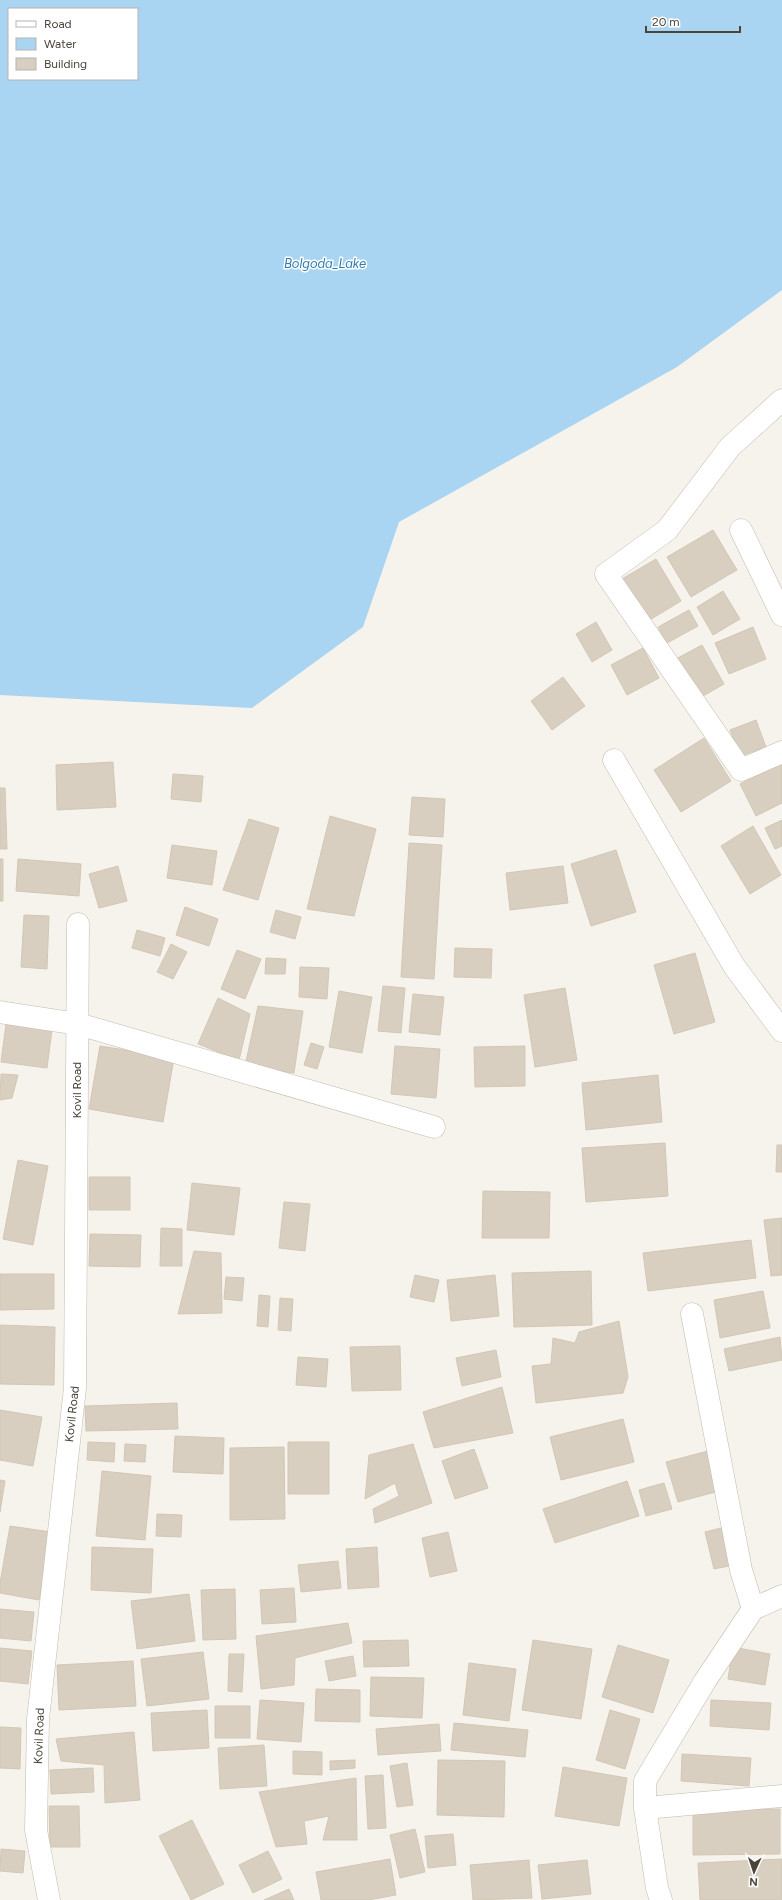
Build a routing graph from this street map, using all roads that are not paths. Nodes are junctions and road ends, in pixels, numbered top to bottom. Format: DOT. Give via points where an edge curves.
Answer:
graph roads {
  1 [pos="782,400"];
  2 [pos="741,530"];
  3 [pos="782,615"];
  4 [pos="782,752"];
  5 [pos="614,760"];
  6 [pos="78,924"];
  7 [pos="0,1012"];
  8 [pos="78,1024"];
  9 [pos="782,1032"];
  10 [pos="434,1127"];
  11 [pos="692,1314"];
  12 [pos="782,1596"];
  13 [pos="753,1609"];
  14 [pos="782,1796"];
  15 [pos="645,1808"];
  16 [pos="49,1900"];
  17 [pos="661,1900"];
  1 -- 4 [label="street" via="730,447 668,530 606,574 741,770"];
  2 -- 3 [label="street"];
  5 -- 9 [label="street" via="734,966"];
  6 -- 8 [label="street, Kovil Road"];
  7 -- 8 [label="street"];
  8 -- 10 [label="street"];
  8 -- 16 [label="street, Kovil Road" via="75,1388 38,1719 36,1830"];
  11 -- 13 [label="street" via="741,1570"];
  12 -- 13 [label="street"];
  13 -- 15 [label="street" via="704,1681 645,1781"];
  14 -- 15 [label="street"];
  15 -- 17 [label="street"];
}
